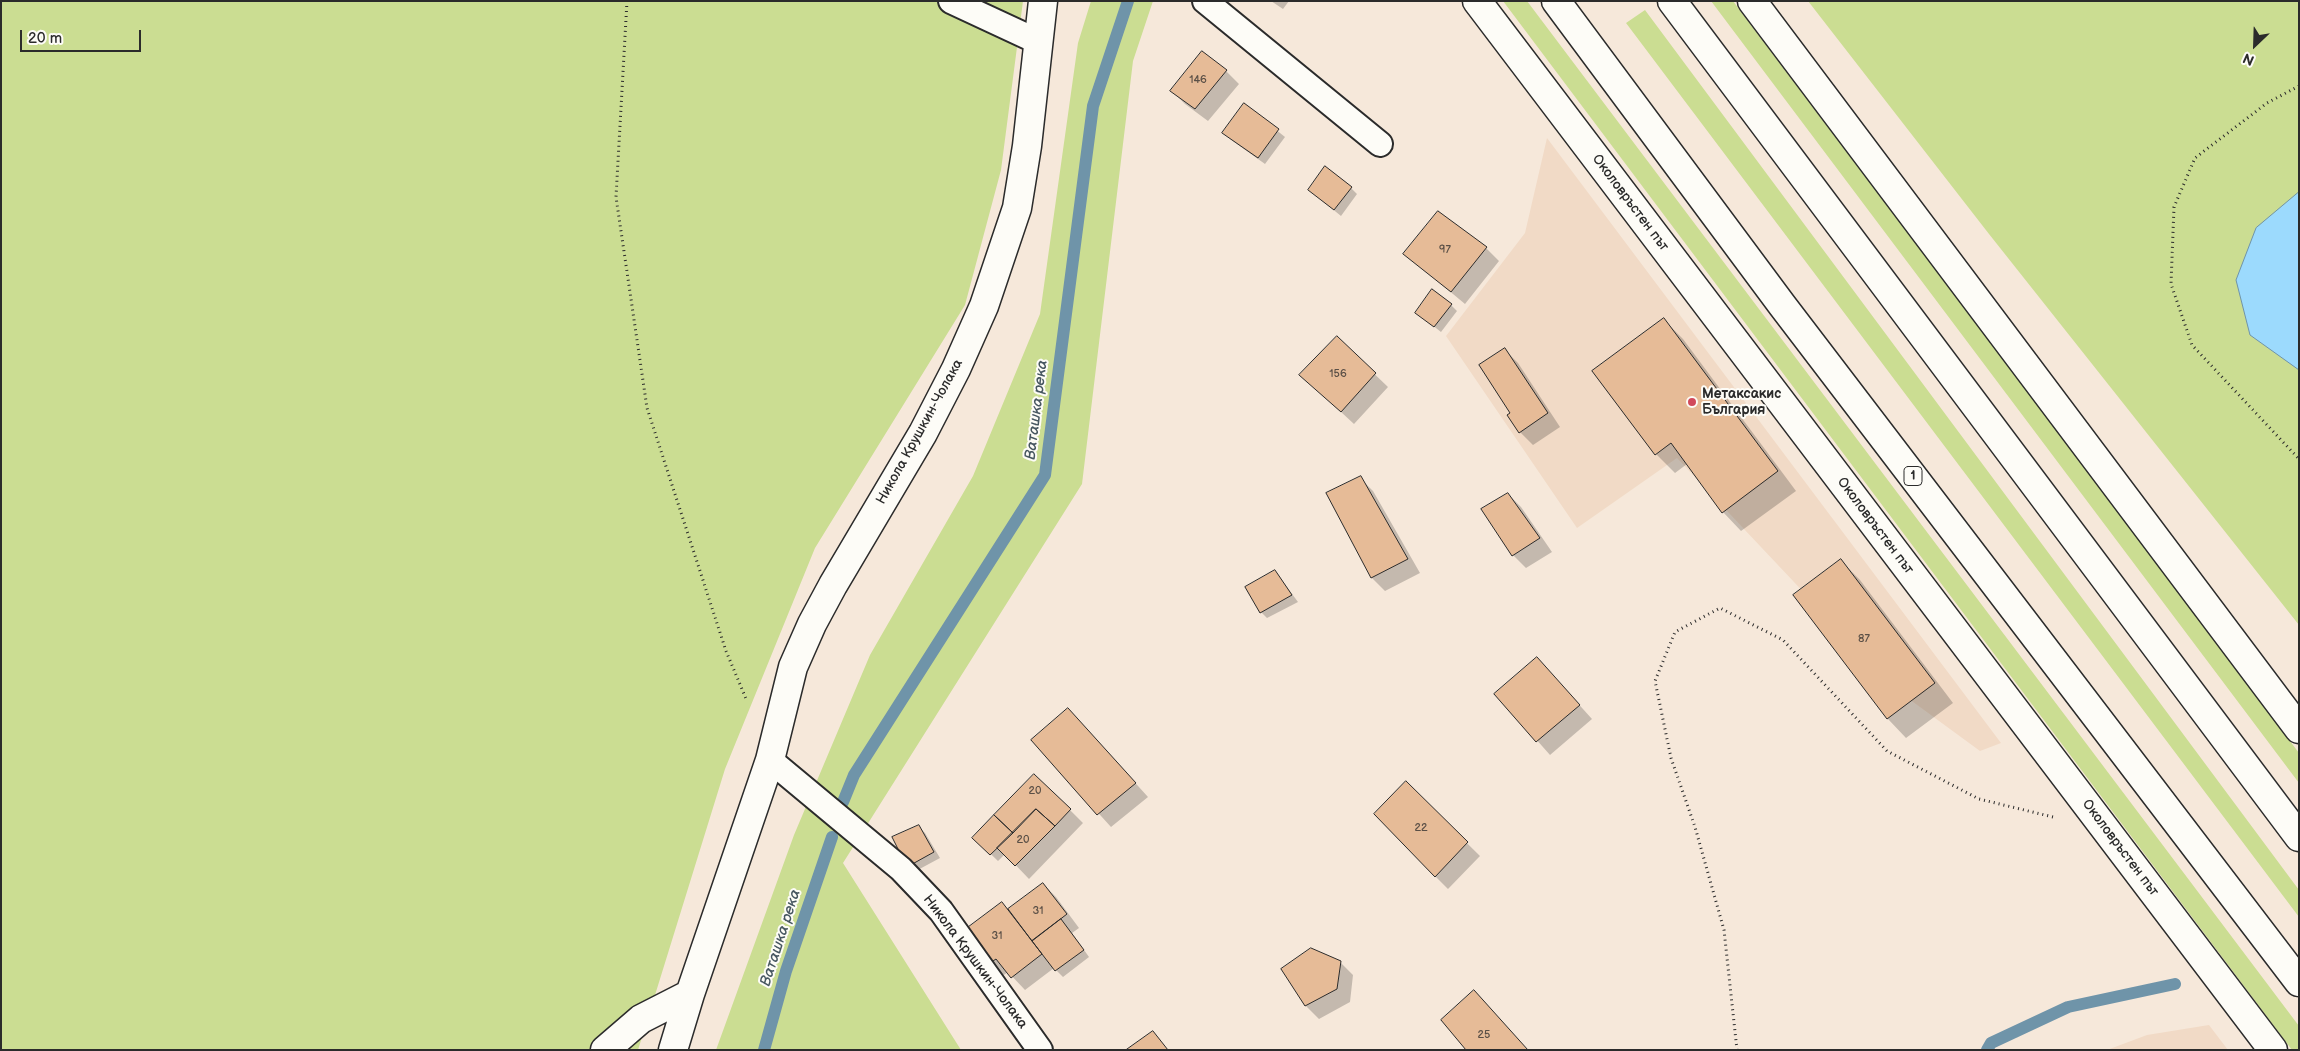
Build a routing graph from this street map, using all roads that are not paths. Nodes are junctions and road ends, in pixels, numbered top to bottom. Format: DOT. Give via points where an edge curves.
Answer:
graph roads {
  1 [pos="951,1"];
  2 [pos="1043,1"];
  3 [pos="1205,1"];
  4 [pos="1477,1"];
  5 [pos="1556,1"];
  6 [pos="1672,1"];
  7 [pos="1752,1"];
  8 [pos="1039,42"];
  9 [pos="1380,144"];
  10 [pos="2299,729"];
  11 [pos="770,760"];
  12 [pos="2299,837"];
  13 [pos="2299,982"];
  14 [pos="690,994"];
  15 [pos="605,1050"];
  16 [pos="673,1050"];
  17 [pos="1040,1050"];
  18 [pos="2273,1050"];
  1 -- 8 [label="lane"];
  2 -- 8 [label="main road, Никола Крушкин-Чолака"];
  3 -- 9 [label="lane"];
  4 -- 18 [label="main road, Околовръстен път"];
  5 -- 13 [label="main road, 1" via="1782,305"];
  6 -- 12 [label="main road"];
  7 -- 10 [label="main road"];
  8 -- 11 [label="main road, Никола Крушкин-Чолака" via="1017,208 984,306 923,433 812,624 794,668"];
  11 -- 14 [label="main road, Никола Крушкин-Чолака"];
  11 -- 17 [label="lane, Никола Крушкин-Чолака" via="908,876 941,911"];
  14 -- 15 [label="main road" via="641,1019"];
  14 -- 16 [label="main road, Никола Крушкин-Чолака"];
}
